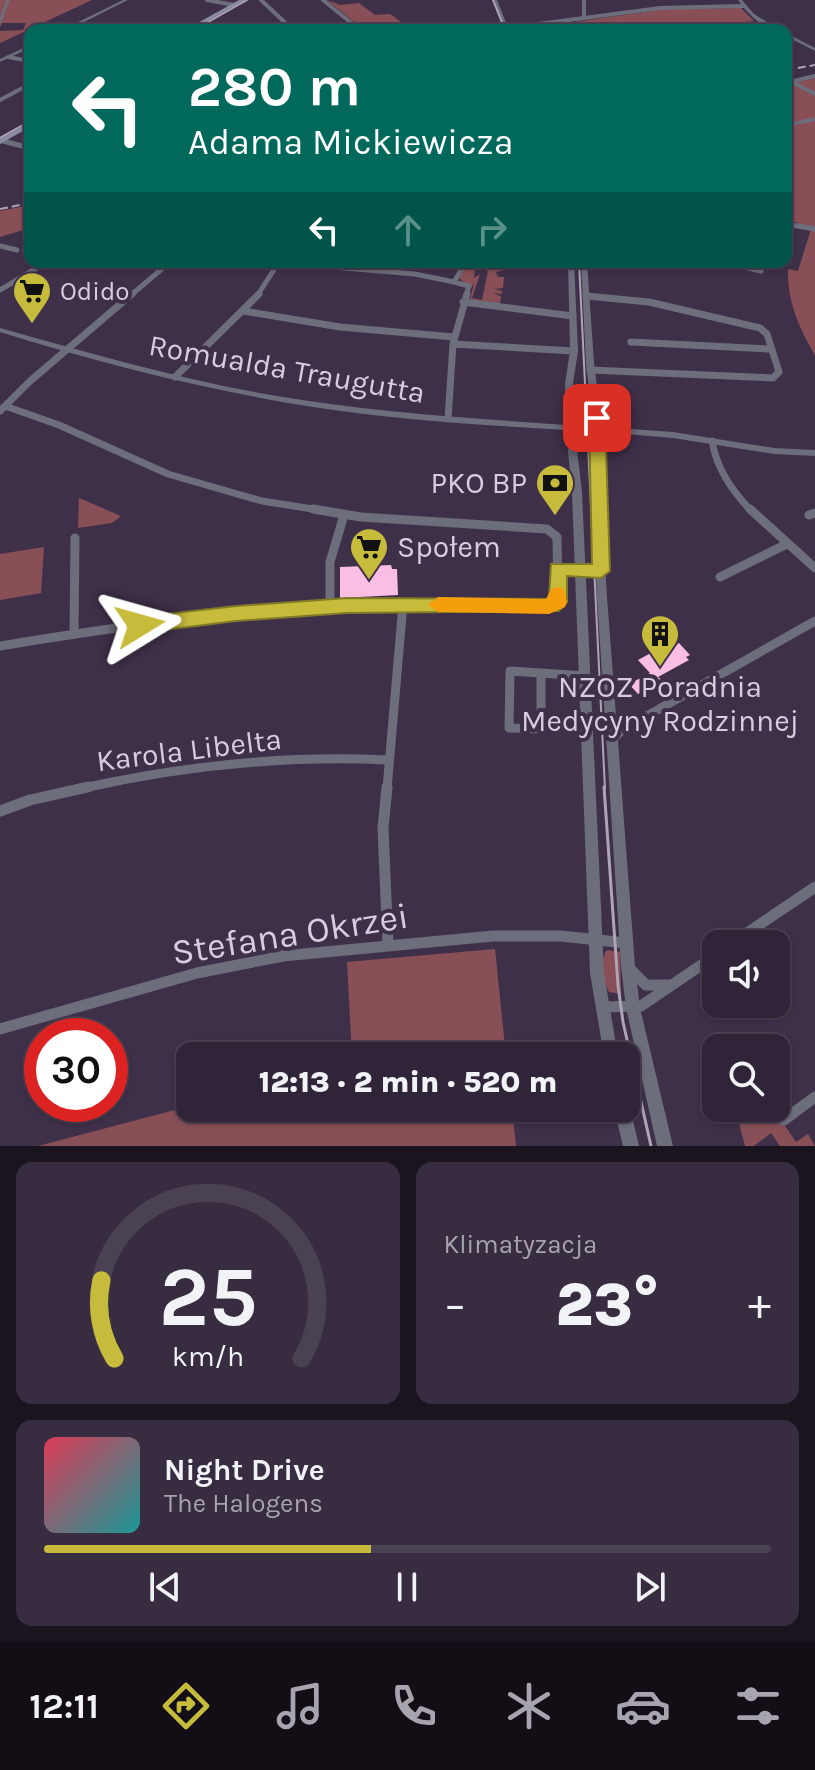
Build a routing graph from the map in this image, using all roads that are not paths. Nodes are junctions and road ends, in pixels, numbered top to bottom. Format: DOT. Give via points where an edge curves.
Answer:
graph roads {
  1 [pos="8,0"];
  2 [pos="126,0"];
  3 [pos="207,0"];
  4 [pos="243,0"];
  5 [pos="253,0"];
  6 [pos="261,0"];
  7 [pos="323,0"];
  8 [pos="492,0"];
  9 [pos="584,0"];
  10 [pos="742,3"];
  11 [pos="234,5"];
  12 [pos="584,18"];
  13 [pos="0,22"];
  14 [pos="76,24"];
  15 [pos="199,24"];
  16 [pos="211,24"];
  17 [pos="287,24"];
  18 [pos="353,24"];
  19 [pos="502,24"];
  20 [pos="540,24"];
  21 [pos="767,24"];
  22 [pos="792,37"];
  23 [pos="24,49"];
  24 [pos="815,50"];
  25 [pos="8,57"];
  26 [pos="0,58"];
  27 [pos="24,60"];
  28 [pos="815,76"];
  29 [pos="792,82"];
  30 [pos="792,84"];
  31 [pos="24,87"];
  32 [pos="815,94"];
  33 [pos="0,100"];
  34 [pos="815,119"];
  35 [pos="24,122"];
  36 [pos="802,122"];
  37 [pos="792,124"];
  38 [pos="24,127"];
  39 [pos="1,139"];
  40 [pos="24,146"];
  41 [pos="792,226"];
  42 [pos="814,232"];
  43 [pos="0,246"];
  44 [pos="17,250"];
  45 [pos="37,268"];
  46 [pos="163,268"];
  47 [pos="274,268"];
  48 [pos="346,268"];
  49 [pos="462,268"];
  50 [pos="571,268"];
  51 [pos="584,268"];
  52 [pos="748,268"];
  53 [pos="761,271"];
  54 [pos="0,282"];
  55 [pos="454,282"];
  56 [pos="8,285"];
  57 [pos="0,290"];
  58 [pos="586,296"];
  59 [pos="463,302"];
  60 [pos="243,311"];
  61 [pos="573,316"];
  62 [pos="0,330"];
  63 [pos="454,340"];
  64 [pos="631,342"];
  65 [pos="769,349"];
  66 [pos="67,350"];
  67 [pos="574,351"];
  68 [pos="590,370"];
  69 [pos="175,377"];
  70 [pos="3,408"];
  71 [pos="448,419"];
  72 [pos="570,427"];
  73 [pos="598,429"];
  74 [pos="712,441"];
  75 [pos="815,453"];
  76 [pos="344,515"];
  77 [pos="75,538"];
  78 [pos="787,544"];
  79 [pos="815,568"];
  80 [pos="557,569"];
  81 [pos="579,570"];
  82 [pos="601,571"];
  83 [pos="720,577"];
  84 [pos="403,604"];
  85 [pos="330,606"];
  86 [pos="815,621"];
  87 [pos="74,634"];
  88 [pos="0,646"];
  89 [pos="541,673"];
  90 [pos="585,676"];
  91 [pos="611,740"];
  92 [pos="387,760"];
  93 [pos="0,811"];
  94 [pos="815,887"];
  95 [pos="752,930"];
  96 [pos="596,940"];
  97 [pos="626,943"];
  98 [pos="388,945"];
  99 [pos="702,965"];
  100 [pos="628,966"];
  101 [pos="675,983"];
  102 [pos="601,1006"];
  103 [pos="633,1008"];
  104 [pos="0,1029"];
  105 [pos="608,1042"];
  106 [pos="815,1097"];
  107 [pos="790,1116"];
  108 [pos="625,1122"];
  109 [pos="631,1146"];
  110 [pos="665,1146"];
  1 -- 13 [label="street"];
  2 -- 14 [label="street"];
  3 -- 11 [label="street"];
  4 -- 11 [label="main road"];
  5 -- 16 [label="main road"];
  6 -- 17 [label="street"];
  7 -- 18 [label="street"];
  8 -- 19 [label="street"];
  9 -- 12 [label="street"];
  10 -- 12 [label="street"];
  10 -- 21 [label="street"];
  11 -- 15 [label="main road"];
  12 -- 20 [label="street"];
  22 -- 24 [label="street"];
  23 -- 25 [label="street"];
  25 -- 26 [label="street"];
  25 -- 27 [label="street"];
  28 -- 29 [label="street"];
  30 -- 32 [label="street"];
  31 -- 33 [label="street"];
  34 -- 36 [label="street"];
  35 -- 39 [label="main road"];
  36 -- 37 [label="street"];
  38 -- 39 [label="main road"];
  39 -- 40 [label="street"];
  41 -- 42 [label="street"];
  43 -- 44 [label="street"];
  45 -- 56 [label="street"];
  46 -- 66 [label="street"];
  47 -- 60 [label="street" via="266,287"];
  48 -- 55 [label="street"];
  49 -- 55 [label="street"];
  50 -- 61 [label="street"];
  51 -- 58 [label="street"];
  52 -- 53 [label="street"];
  54 -- 56 [label="street"];
  55 -- 59 [label="street" via="469,286"];
  56 -- 57 [label="street"];
  58 -- 65 [label="street" via="649,302 756,326 765,331"];
  58 -- 68 [label="street"];
  59 -- 61 [label="street"];
  59 -- 63 [label="street"];
  60 -- 63 [label="street"];
  60 -- 69 [label="street"];
  61 -- 67 [label="street"];
  62 -- 66 [label="street, Romualda Traugutta"];
  63 -- 67 [label="street"];
  63 -- 71 [label="street"];
  64 -- 65 [label="street"];
  65 -- 68 [label="street" via="779,372 773,378"];
  66 -- 69 [label="street, Romualda Traugutta"];
  66 -- 70 [label="street"];
  67 -- 72 [label="street"];
  68 -- 73 [label="street"];
  69 -- 71 [label="street, Romualda Traugutta" via="323,406"];
  70 -- 76 [label="street" via="68,429 204,487"];
  71 -- 72 [label="street, Romualda Traugutta"];
  72 -- 73 [label="street, Romualda Traugutta"];
  72 -- 81 [label="street"];
  73 -- 74 [label="street, Romualda Traugutta"];
  73 -- 82 [label="street"];
  74 -- 75 [label="street, Romualda Traugutta"];
  74 -- 78 [label="street" via="715,458 735,490"];
  76 -- 80 [label="street" via="551,530 557,537"];
  76 -- 85 [label="street" via="330,568"];
  77 -- 87 [label="street"];
  78 -- 79 [label="street"];
  78 -- 83 [label="street"];
  80 -- 81 [label="street"];
  80 -- 84 [label="street" via="555,605"];
  81 -- 82 [label="street"];
  81 -- 90 [label="street"];
  82 -- 91 [label="street"];
  84 -- 85 [label="street"];
  84 -- 92 [label="street"];
  85 -- 87 [label="street"];
  86 -- 91 [label="street"];
  87 -- 88 [label="street"];
  89 -- 89 [label="street" via="510,671 509,728 541,729"];
  89 -- 90 [label="street"];
  90 -- 96 [label="street"];
  91 -- 97 [label="street"];
  92 -- 93 [label="street, Karola Libelta" via="286,760 194,768 91,786"];
  92 -- 98 [label="street" via="382,848"];
  94 -- 95 [label="street"];
  96 -- 97 [label="street, Stefana Okrzei"];
  96 -- 98 [label="street, Stefana Okrzei" via="493,936"];
  96 -- 102 [label="street"];
  97 -- 100 [label="street"];
  98 -- 104 [label="street, Stefana Okrzei" via="226,966"];
  99 -- 101 [label="street"];
  100 -- 101 [label="street" via="646,985"];
  100 -- 103 [label="street"];
  101 -- 103 [label="street"];
  102 -- 103 [label="street"];
  102 -- 105 [label="street"];
  103 -- 110 [label="street"];
  106 -- 107 [label="street"];
  108 -- 109 [label="street"];
}
